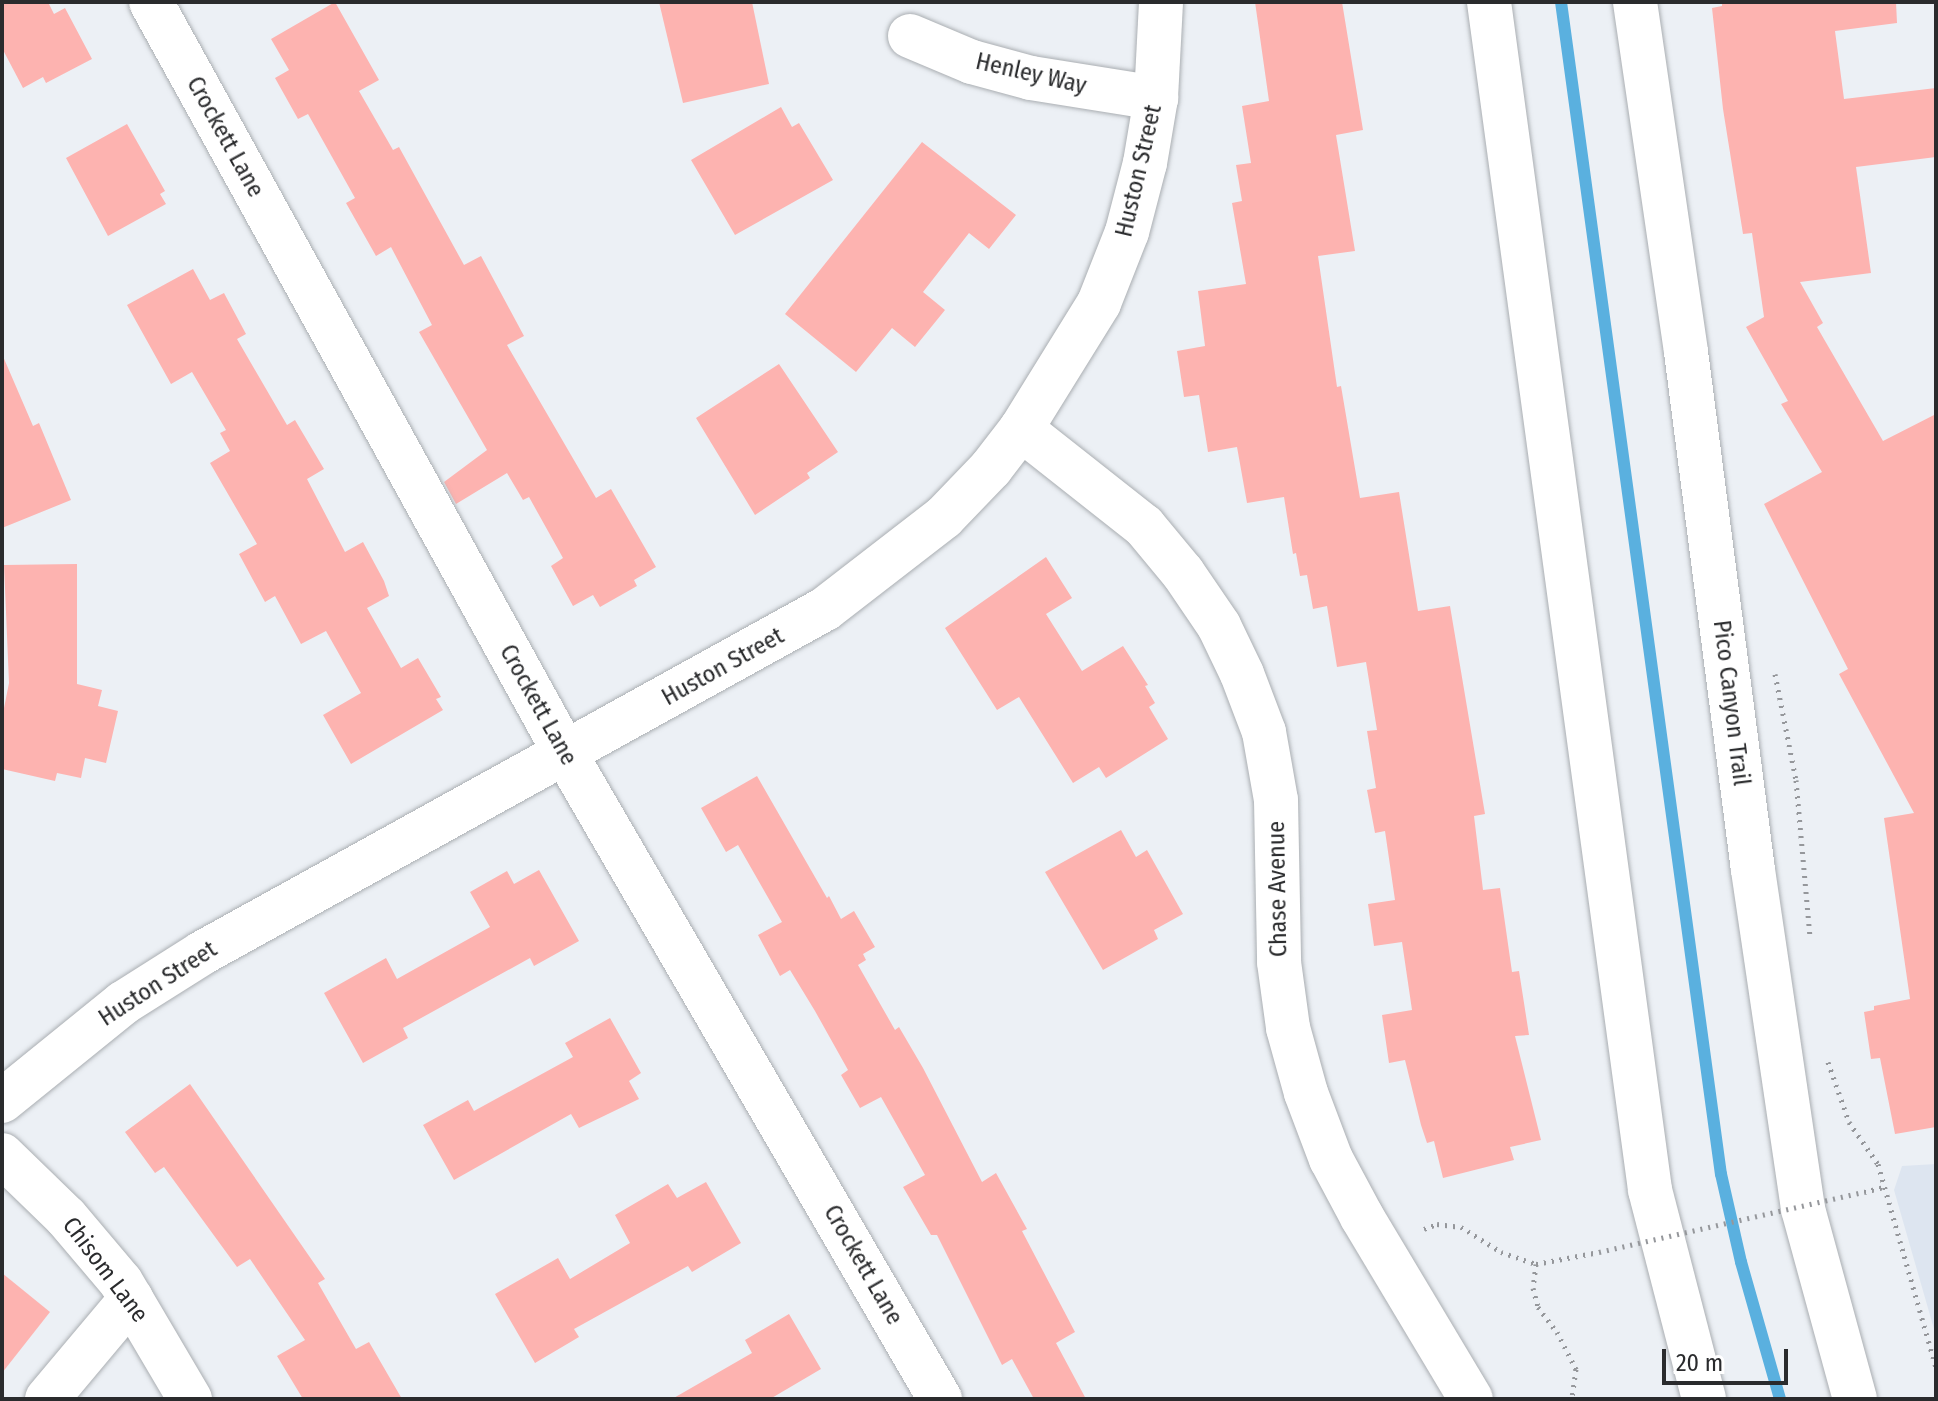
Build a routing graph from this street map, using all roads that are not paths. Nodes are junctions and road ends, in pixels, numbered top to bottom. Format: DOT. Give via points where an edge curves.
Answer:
graph roads {
  1 [pos="151,2"];
  2 [pos="1161,2"];
  3 [pos="1489,2"];
  4 [pos="1635,2"];
  5 [pos="910,36"];
  6 [pos="1156,98"];
  7 [pos="1021,429"];
  8 [pos="566,755"];
  9 [pos="2,1101"];
  10 [pos="2,1155"];
  11 [pos="131,1299"];
  12 [pos="47,1399"];
  13 [pos="190,1399"];
  14 [pos="940,1399"];
  15 [pos="1471,1399"];
  16 [pos="1704,1399"];
  17 [pos="1855,1399"];
  1 -- 8 [label="street, Crockett Lane"];
  2 -- 6 [label="street, Huston Street"];
  3 -- 16 [label="street" via="1650,1190"];
  4 -- 17 [label="street, Pico Canyon Trail" via="1803,1209"];
  5 -- 6 [label="street, Henley Way" via="972,62 1031,78"];
  6 -- 7 [label="street, Huston Street" via="1127,232 1099,303"];
  7 -- 8 [label="street, Huston Street" via="944,517 825,609"];
  7 -- 15 [label="street, Chase Avenue" via="1144,526 1219,626 1242,674 1264,732 1276,800 1279,962 1288,1028 1306,1093 1331,1159 1362,1217"];
  8 -- 9 [label="street, Huston Street" via="202,953 123,1003"];
  8 -- 14 [label="street, Crockett Lane"];
  10 -- 11 [label="street, Chisom Lane" via="66,1217"];
  11 -- 12 [label="street"];
  11 -- 13 [label="street, Chisom Lane"];
}
